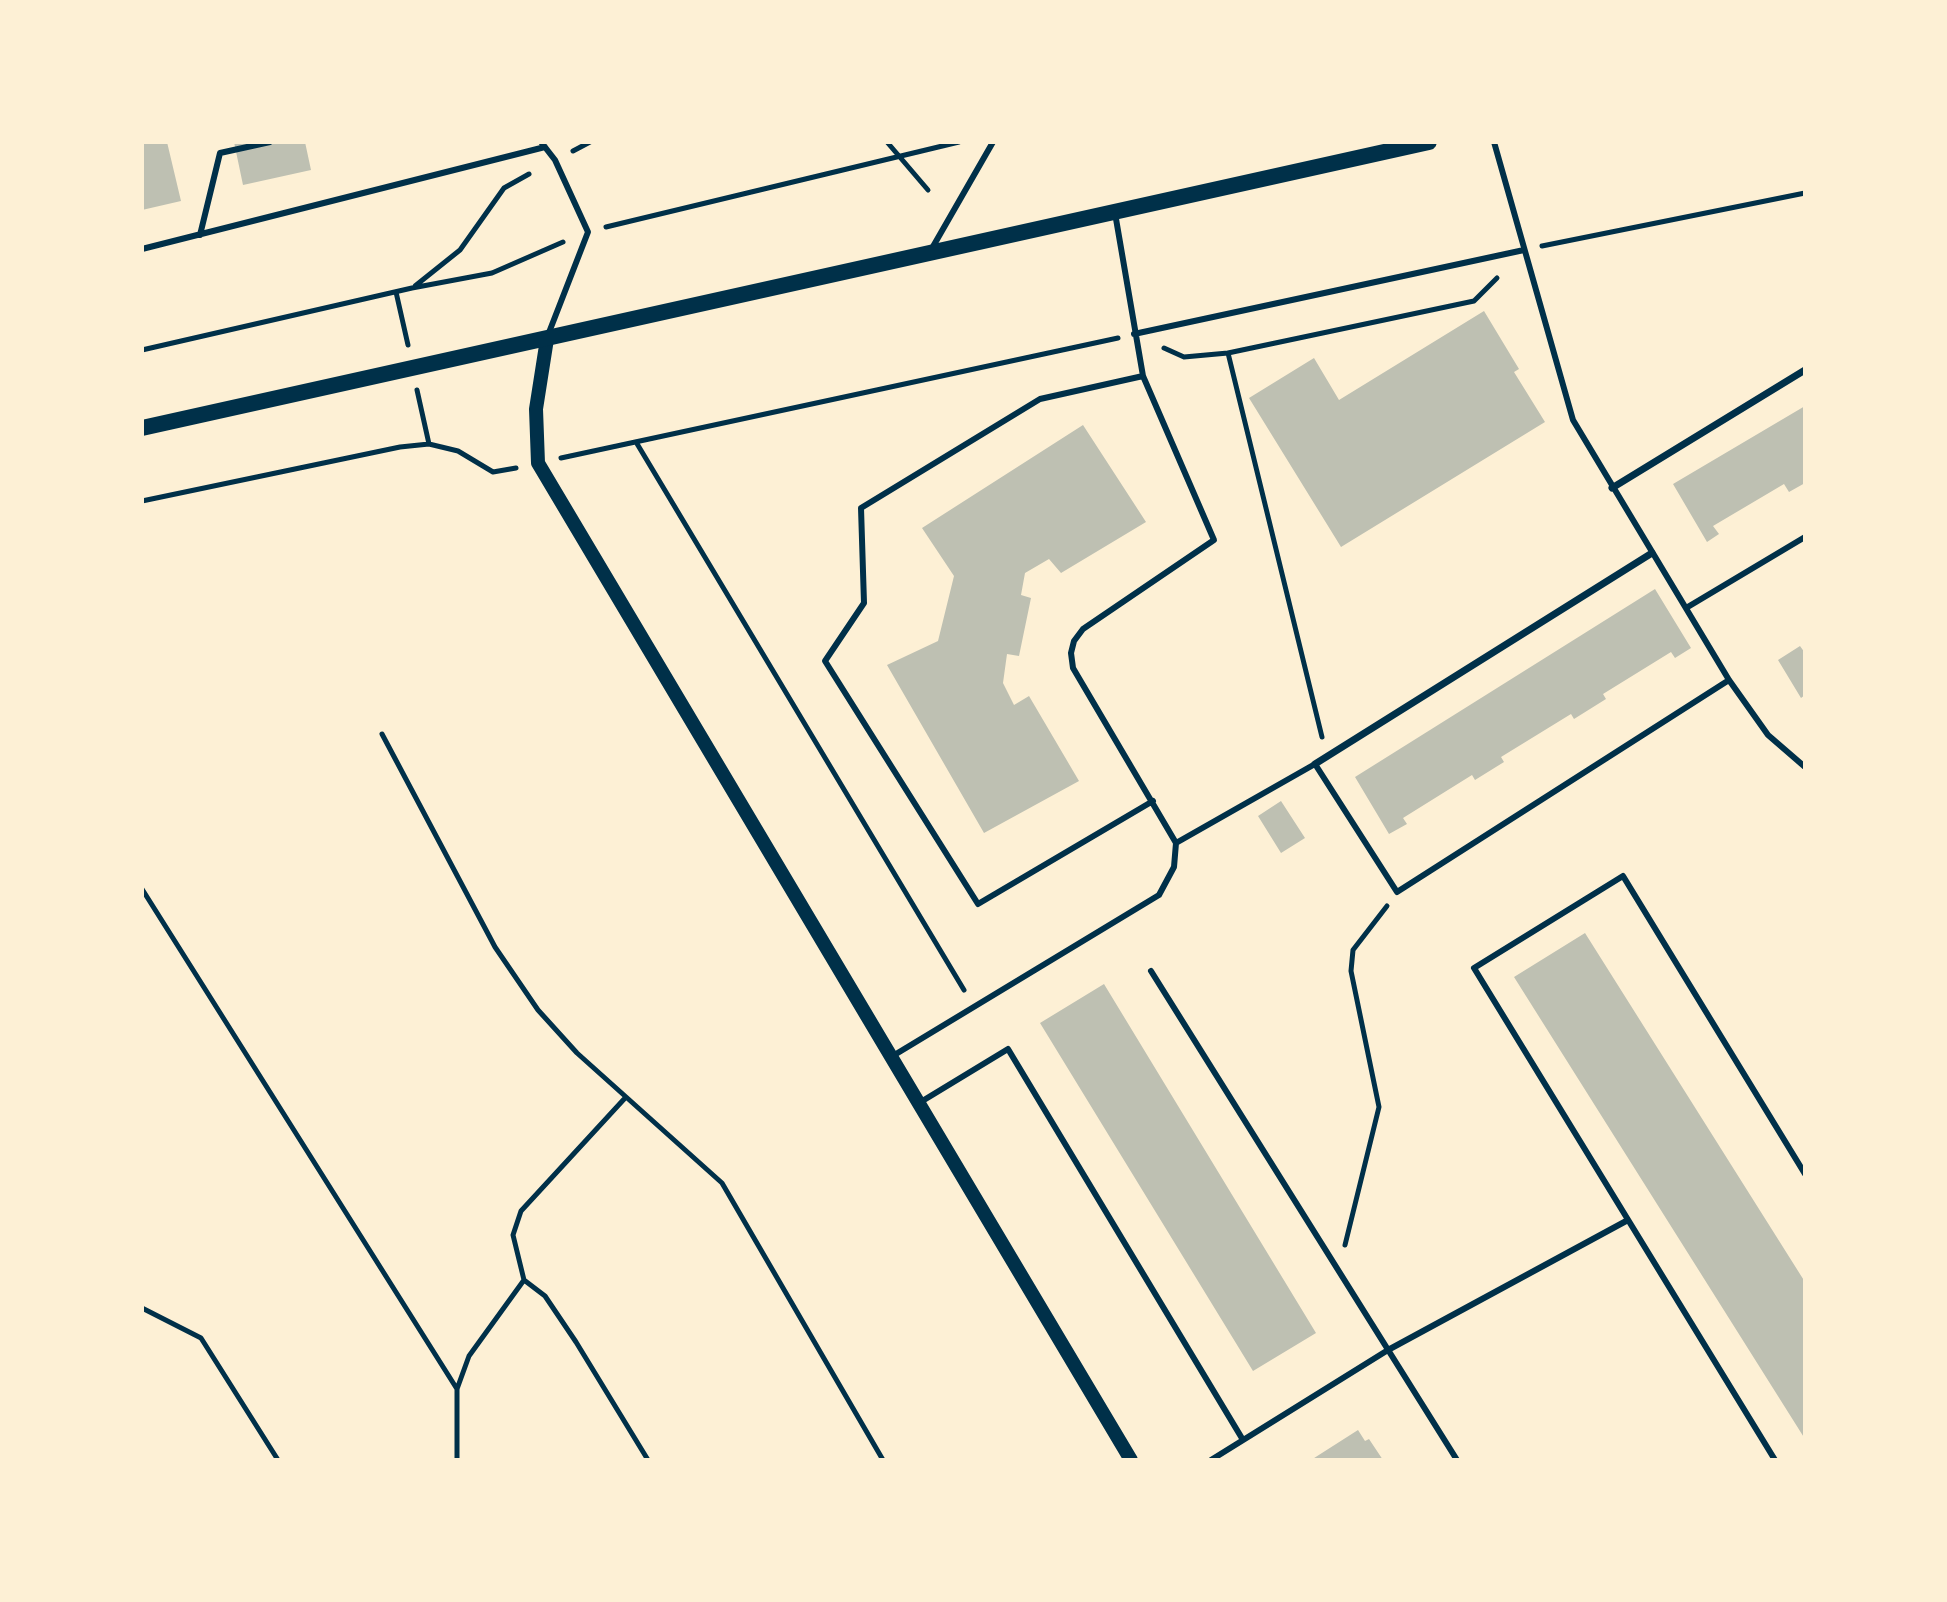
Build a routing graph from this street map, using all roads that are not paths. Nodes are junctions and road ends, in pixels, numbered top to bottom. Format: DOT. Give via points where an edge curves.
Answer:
graph roads {
  1 [pos="270,142"];
  2 [pos="993,142"];
  3 [pos="1429,142"];
  4 [pos="1494,142"];
  5 [pos="543,144"];
  6 [pos="1115,211"];
  7 [pos="200,235"];
  8 [pos="142,249"];
  9 [pos="1524,250"];
  10 [pos="930,253"];
  11 [pos="1134,334"];
  12 [pos="547,339"];
  13 [pos="1805,370"];
  14 [pos="1143,376"];
  15 [pos="142,428"];
  16 [pos="1612,488"];
  17 [pos="1805,537"];
  18 [pos="1652,553"];
  19 [pos="1686,608"];
  20 [pos="1729,680"];
  21 [pos="1315,764"];
  22 [pos="1805,767"];
  23 [pos="1153,801"];
  24 [pos="1176,843"];
  25 [pos="1151,971"];
  26 [pos="891,1057"];
  27 [pos="918,1103"];
  28 [pos="1805,1174"];
  29 [pos="1628,1220"];
  30 [pos="1388,1350"];
  31 [pos="1243,1440"];
  32 [pos="1131,1460"];
  33 [pos="1211,1460"];
  34 [pos="1457,1460"];
  35 [pos="1775,1460"];
  1 -- 7 [label="lane" via="220,153"];
  2 -- 10 [label="lane"];
  3 -- 6 [label="main road"];
  4 -- 9 [label="lane"];
  5 -- 7 [label="lane"];
  5 -- 12 [label="lane" via="588,232"];
  6 -- 10 [label="main road"];
  6 -- 11 [label="lane"];
  7 -- 8 [label="lane"];
  9 -- 11 [label="lane"];
  9 -- 16 [label="lane" via="1573,420"];
  10 -- 12 [label="main road"];
  11 -- 14 [label="lane"];
  12 -- 15 [label="main road"];
  12 -- 26 [label="street" via="536,409 538,463"];
  13 -- 16 [label="street"];
  14 -- 23 [label="lane" via="1214,540 1083,629 1071,653 1073,668"];
  14 -- 23 [label="lane" via="1040,399 861,508 864,603 825,661 978,904"];
  16 -- 18 [label="lane"];
  17 -- 19 [label="lane"];
  18 -- 19 [label="lane"];
  18 -- 21 [label="street"];
  19 -- 20 [label="lane"];
  20 -- 21 [label="lane" via="1397,892"];
  20 -- 22 [label="lane" via="1768,735"];
  21 -- 24 [label="lane"];
  23 -- 24 [label="lane"];
  24 -- 26 [label="lane" via="1174,867 1159,895"];
  25 -- 30 [label="lane"];
  26 -- 27 [label="street"];
  27 -- 31 [label="lane" via="1008,1049"];
  27 -- 32 [label="street"];
  28 -- 29 [label="lane" via="1623,876 1474,968"];
  29 -- 30 [label="lane"];
  29 -- 35 [label="lane"];
  30 -- 31 [label="lane"];
  30 -- 34 [label="lane"];
  31 -- 33 [label="lane"];
}
